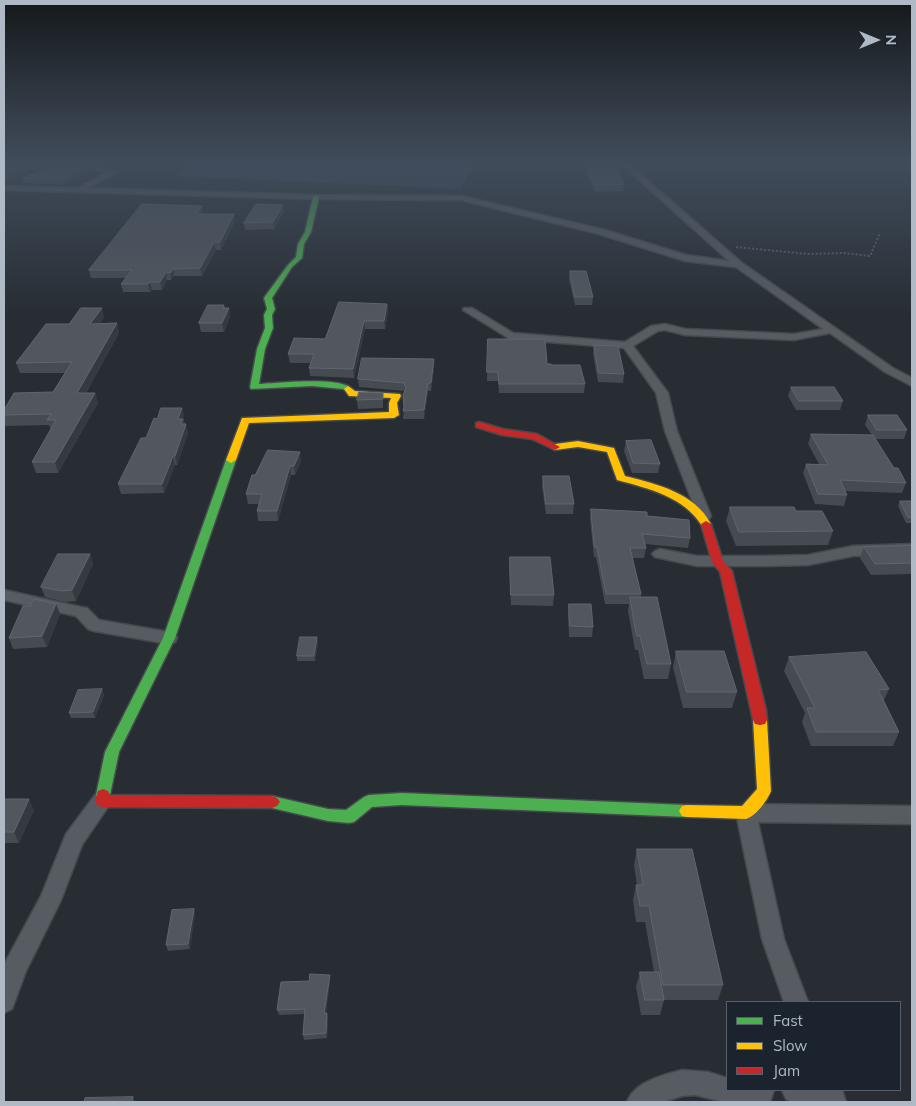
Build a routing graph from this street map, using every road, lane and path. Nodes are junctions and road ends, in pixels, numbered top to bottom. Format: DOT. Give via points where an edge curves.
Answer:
graph roads {
  1 [pos="312,215"];
  2 [pos="530,215"];
  3 [pos="682,215"];
  4 [pos="880,233"];
  5 [pos="732,248"];
  6 [pos="739,265"];
  7 [pos="468,310"];
  8 [pos="827,331"];
  9 [pos="627,345"];
  10 [pos="912,383"];
  11 [pos="479,425"];
  12 [pos="704,516"];
  13 [pos="912,549"];
  14 [pos="660,554"];
  15 [pos="718,562"];
  16 [pos="4,595"];
  17 [pos="169,638"];
  18 [pos="102,801"];
  19 [pos="746,813"];
  20 [pos="912,815"];
  21 [pos="9,966"];
  22 [pos="4,1001"];
  23 [pos="796,1001"];
  24 [pos="726,1091"];
  25 [pos="727,1091"];
  26 [pos="797,1091"];
  27 [pos="640,1102"];
  28 [pos="752,1102"];
  29 [pos="819,1102"];
  1 -- 17 [label="street" via="299,258 268,298 271,309 269,328 261,349 254,387 312,383 346,386 352,394 397,396 393,403 394,415 245,420"];
  2 -- 6 [label="street" via="602,232 685,258"];
  3 -- 6 [label="street"];
  4 -- 5 [label="path" via="870,256"];
  6 -- 10 [label="street"];
  7 -- 9 [label="street" via="510,336"];
  8 -- 9 [label="street" via="794,337 685,332 665,327 655,328"];
  9 -- 12 [label="street" via="662,393 670,431"];
  11 -- 12 [label="street" via="534,436 557,448 578,444 611,450 621,478 674,495"];
  12 -- 15 [label="street"];
  13 -- 15 [label="street" via="853,551 808,560"];
  14 -- 15 [label="street"];
  15 -- 19 [label="street" via="726,571 759,710 764,791"];
  16 -- 17 [label="street" via="81,612 94,625"];
  17 -- 18 [label="street" via="112,752"];
  18 -- 19 [label="street" via="273,802 332,818 349,818 369,801 402,799"];
  18 -- 21 [label="street" via="73,840 50,900"];
  19 -- 20 [label="street"];
  19 -- 23 [label="street" via="773,939"];
  21 -- 22 [label="street"];
  24 -- 27 [label="street" via="685,1082 663,1087"];
  25 -- 28 [label="street"];
  26 -- 29 [label="street"];
}
